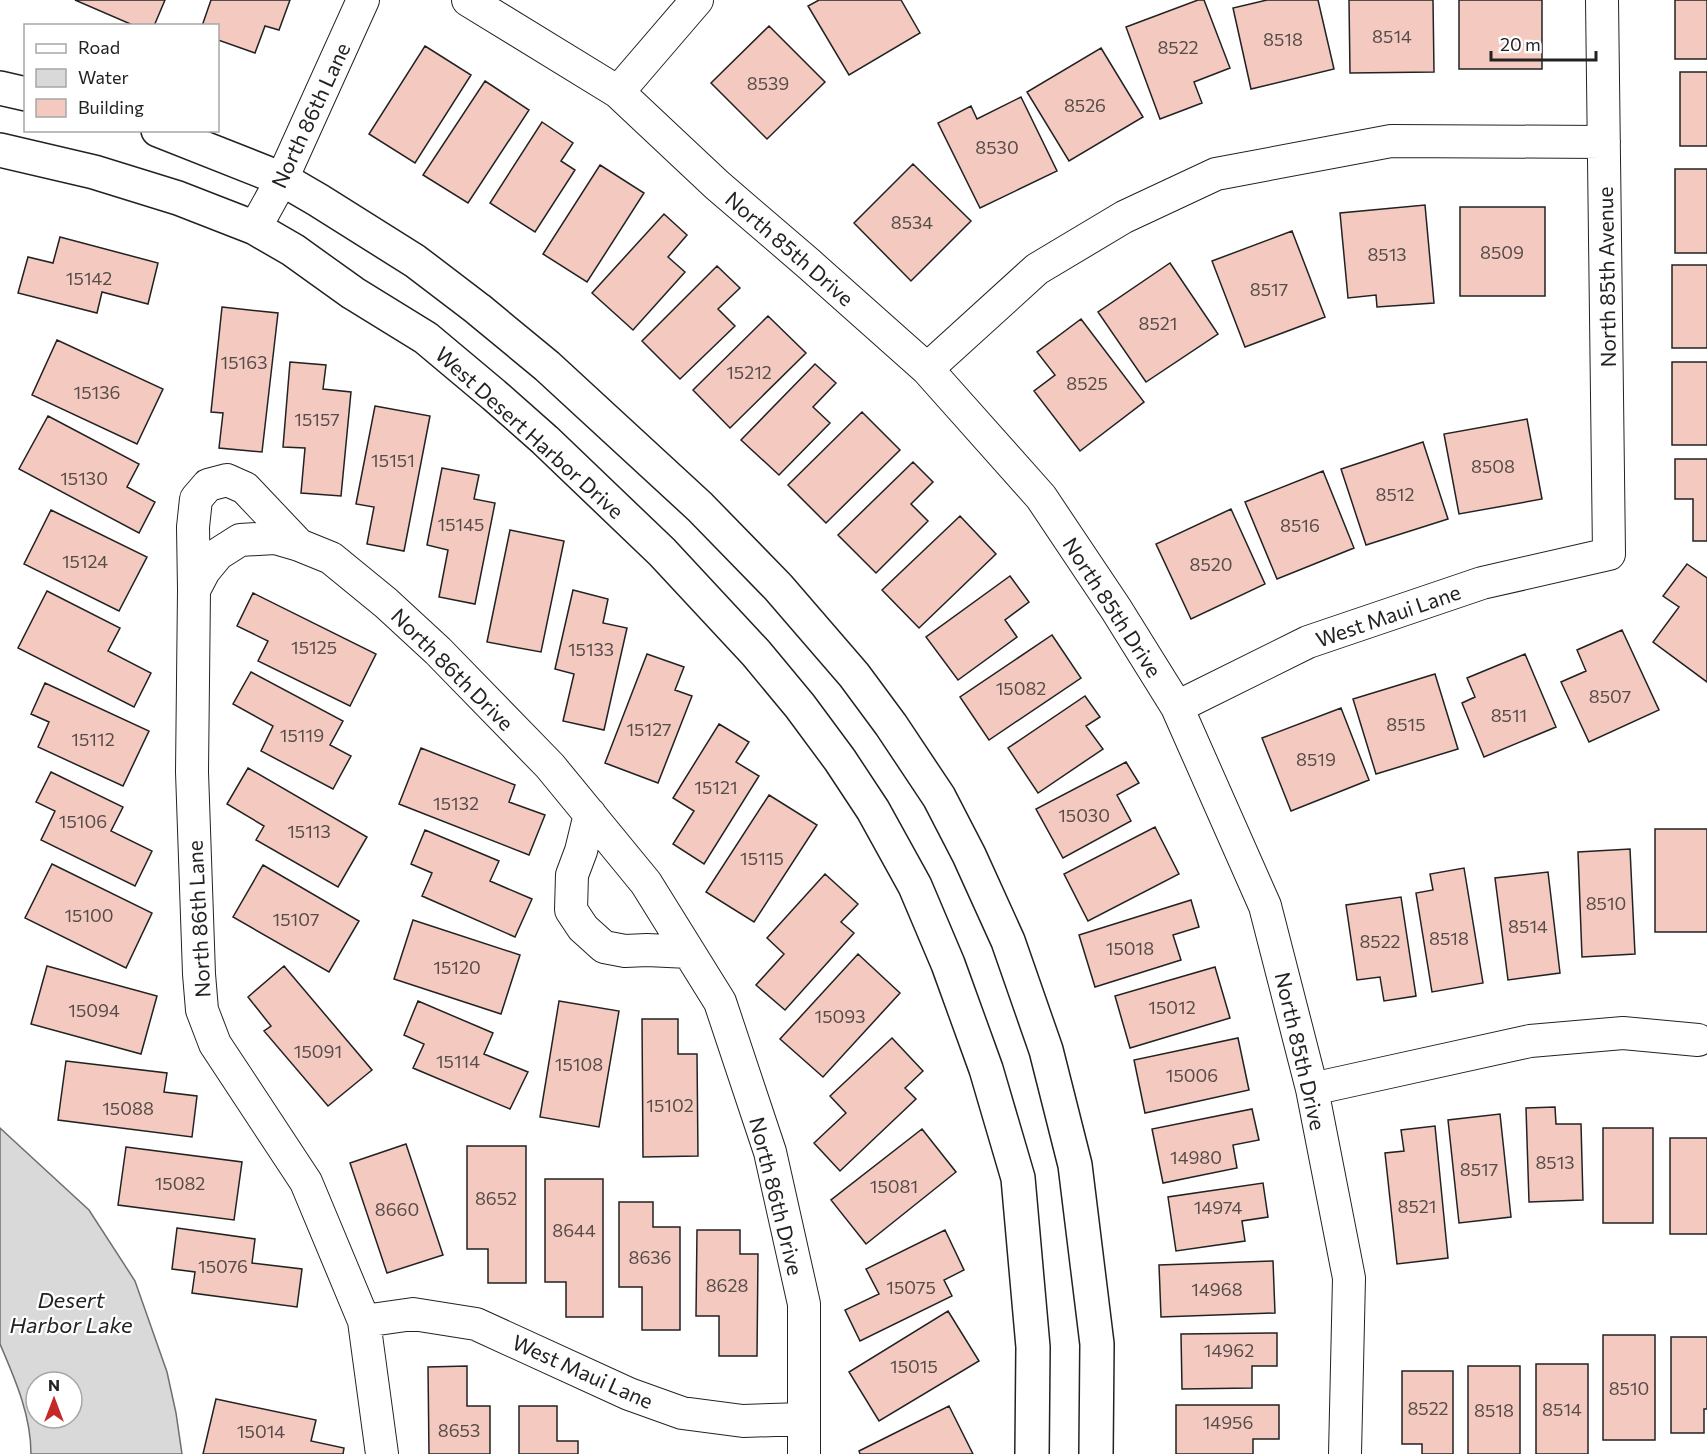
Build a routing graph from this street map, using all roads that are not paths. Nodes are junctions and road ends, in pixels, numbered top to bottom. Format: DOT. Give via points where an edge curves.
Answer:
graph roads {
  1 [pos="363,0"];
  2 [pos="468,0"];
  3 [pos="697,0"];
  4 [pos="1602,0"];
  5 [pos="0,88"];
  6 [pos="618,92"];
  7 [pos="24,94"];
  8 [pos="163,132"];
  9 [pos="1604,142"];
  10 [pos="0,150"];
  11 [pos="282,179"];
  12 [pos="255,228"];
  13 [pos="927,369"];
  14 [pos="299,545"];
  15 [pos="1609,554"];
  16 [pos="194,590"];
  17 [pos="1177,707"];
  18 [pos="590,814"];
  19 [pos="689,952"];
  20 [pos="1698,1040"];
  21 [pos="1312,1089"];
  22 [pos="364,1321"];
  23 [pos="804,1419"];
  24 [pos="382,1454"];
  25 [pos="804,1454"];
  26 [pos="1032,1454"];
  27 [pos="1096,1454"];
  28 [pos="1345,1454"];
  1 -- 11 [label="street, North 86th Lane"];
  2 -- 6 [label="street, North 85th Drive"];
  3 -- 6 [label="street"];
  4 -- 9 [label="street, North 85th Avenue"];
  5 -- 7 [label="street"];
  6 -- 13 [label="street, North 85th Drive" via="717,185"];
  8 -- 11 [label="street"];
  9 -- 13 [label="street" via="1391,141 1216,174 1124,217 1037,269"];
  9 -- 15 [label="street, North 85th Avenue"];
  10 -- 12 [label="street, West Desert Harbor Drive" via="94,172 178,198"];
  11 -- 12 [label="street, North 86th Lane"];
  11 -- 27 [label="street" via="415,261 478,309 547,366 700,507 778,587 854,675 939,797 1008,941 1046,1050 1075,1165 1097,1344"];
  12 -- 26 [label="street, West Desert Harbor Drive" via="426,338 545,440 662,552 756,653 800,706 873,810 915,886 948,964 986,1069 1018,1178 1033,1347"];
  13 -- 17 [label="street, North 85th Drive" via="1041,497"];
  14 -- 16 [label="street, North 86th Drive" via="275,538 240,540 218,554"];
  14 -- 16 [label="street, North 86th Drive" via="245,488 227,480 208,485 196,499"];
  14 -- 18 [label="street, North 86th Drive" via="331,558 386,603 550,766"];
  15 -- 17 [label="street, West Maui Lane" via="1482,584 1308,642"];
  16 -- 22 [label="street, North 86th Lane" via="192,772 202,1010 215,1044 306,1182"];
  17 -- 21 [label="street, North 85th Drive" via="1265,906"];
  18 -- 19 [label="street, North 86th Drive" via="646,883"];
  18 -- 19 [label="street" via="572,875 571,910 583,928 604,946 625,951"];
  19 -- 23 [label="street, North 86th Drive" via="720,1002 770,1152 804,1304"];
  20 -- 21 [label="street" via="1623,1033 1530,1041"];
  21 -- 28 [label="street, North 85th Drive" via="1349,1278"];
  22 -- 23 [label="street, West Maui Lane" via="413,1314 476,1324 629,1394 682,1413 743,1421"];
  22 -- 24 [label="street, North 86th Lane"];
  23 -- 25 [label="street, North 86th Drive"];
}
